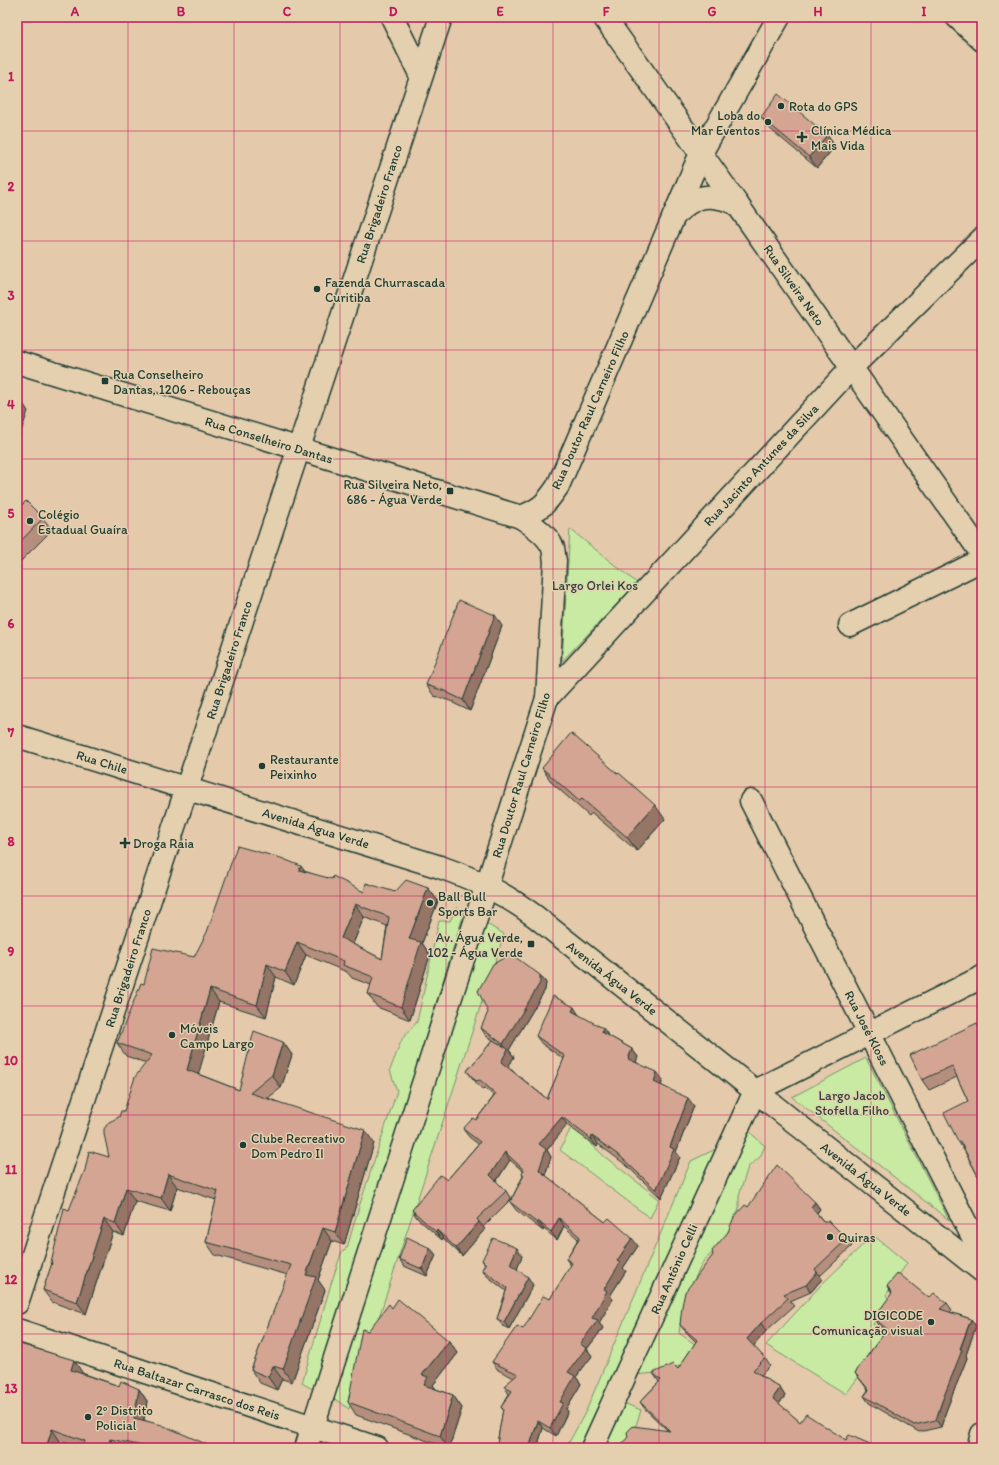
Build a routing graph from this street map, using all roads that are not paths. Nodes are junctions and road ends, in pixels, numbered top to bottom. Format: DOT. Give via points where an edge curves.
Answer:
graph roads {
  1 [pos="392,17"];
  2 [pos="441,17"];
  3 [pos="604,17"];
  4 [pos="779,17"];
  5 [pos="957,17"];
  6 [pos="982,40"];
  7 [pos="421,76"];
  8 [pos="701,153"];
  9 [pos="737,204"];
  10 [pos="674,216"];
  11 [pos="982,239"];
  12 [pos="17,362"];
  13 [pos="851,368"];
  14 [pos="298,449"];
  15 [pos="521,517"];
  16 [pos="982,554"];
  17 [pos="982,560"];
  18 [pos="850,625"];
  19 [pos="547,698"];
  20 [pos="17,736"];
  21 [pos="187,788"];
  22 [pos="752,801"];
  23 [pos="487,885"];
  24 [pos="982,977"];
  25 [pos="869,1033"];
  26 [pos="755,1090"];
  27 [pos="982,1255"];
  28 [pos="982,1271"];
  29 [pos="17,1303"];
  30 [pos="17,1330"];
  31 [pos="313,1427"];
  32 [pos="982,1434"];
  33 [pos="306,1448"];
  34 [pos="377,1448"];
  35 [pos="592,1448"];
  36 [pos="978,1448"];
  1 -- 7 [label="street"];
  2 -- 7 [label="street, Rua Brigadeiro Franco"];
  3 -- 8 [label="street, Rua Silveira Neto"];
  4 -- 8 [label="street, Rua Doutor Raul Carneiro Filho"];
  5 -- 6 [label="street"];
  7 -- 14 [label="street, Rua Brigadeiro Franco"];
  8 -- 9 [label="street, Rua Silveira Neto"];
  8 -- 10 [label="street, Rua Doutor Raul Carneiro Filho"];
  9 -- 10 [label="street, Rua Doutor Raul Carneiro Filho" via="724,198 710,196 684,205"];
  9 -- 13 [label="street, Rua Silveira Neto"];
  10 -- 15 [label="street, Rua Doutor Raul Carneiro Filho" via="558,486 549,501 538,510"];
  11 -- 13 [label="street, Rua Jacinto Antunes da Silva"];
  12 -- 14 [label="street, Rua Conselheiro Dantas"];
  13 -- 16 [label="street, Rua Silveira Neto"];
  13 -- 19 [label="street, Rua Jacinto Antunes da Silva"];
  14 -- 15 [label="street, Rua Conselheiro Dantas"];
  14 -- 21 [label="street, Rua Brigadeiro Franco"];
  15 -- 19 [label="street, Rua Doutor Raul Carneiro Filho" via="546,538 553,548 555,561"];
  17 -- 18 [label="street"];
  19 -- 23 [label="street, Rua Doutor Raul Carneiro Filho"];
  20 -- 21 [label="street, Rua Chile"];
  21 -- 23 [label="street, Avenida Água Verde" via="440,867"];
  21 -- 29 [label="street, Rua Brigadeiro Franco"];
  22 -- 25 [label="street, Rua José Kloss"];
  23 -- 26 [label="street, Avenida Água Verde" via="536,917"];
  23 -- 31 [label="street, Rua Doutor Raul Carneiro Filho"];
  24 -- 25 [label="street"];
  25 -- 26 [label="street"];
  25 -- 27 [label="street, Rua José Kloss"];
  26 -- 28 [label="street, Avenida Água Verde"];
  26 -- 35 [label="street, Rua Antônio Celli"];
  30 -- 31 [label="street, Rua Baltazar Carrasco dos Reis"];
  31 -- 33 [label="street, Rua Doutor Raul Carneiro Filho"];
  31 -- 34 [label="street, Rua Baltazar Carrasco dos Reis"];
  32 -- 36 [label="street"];
}
